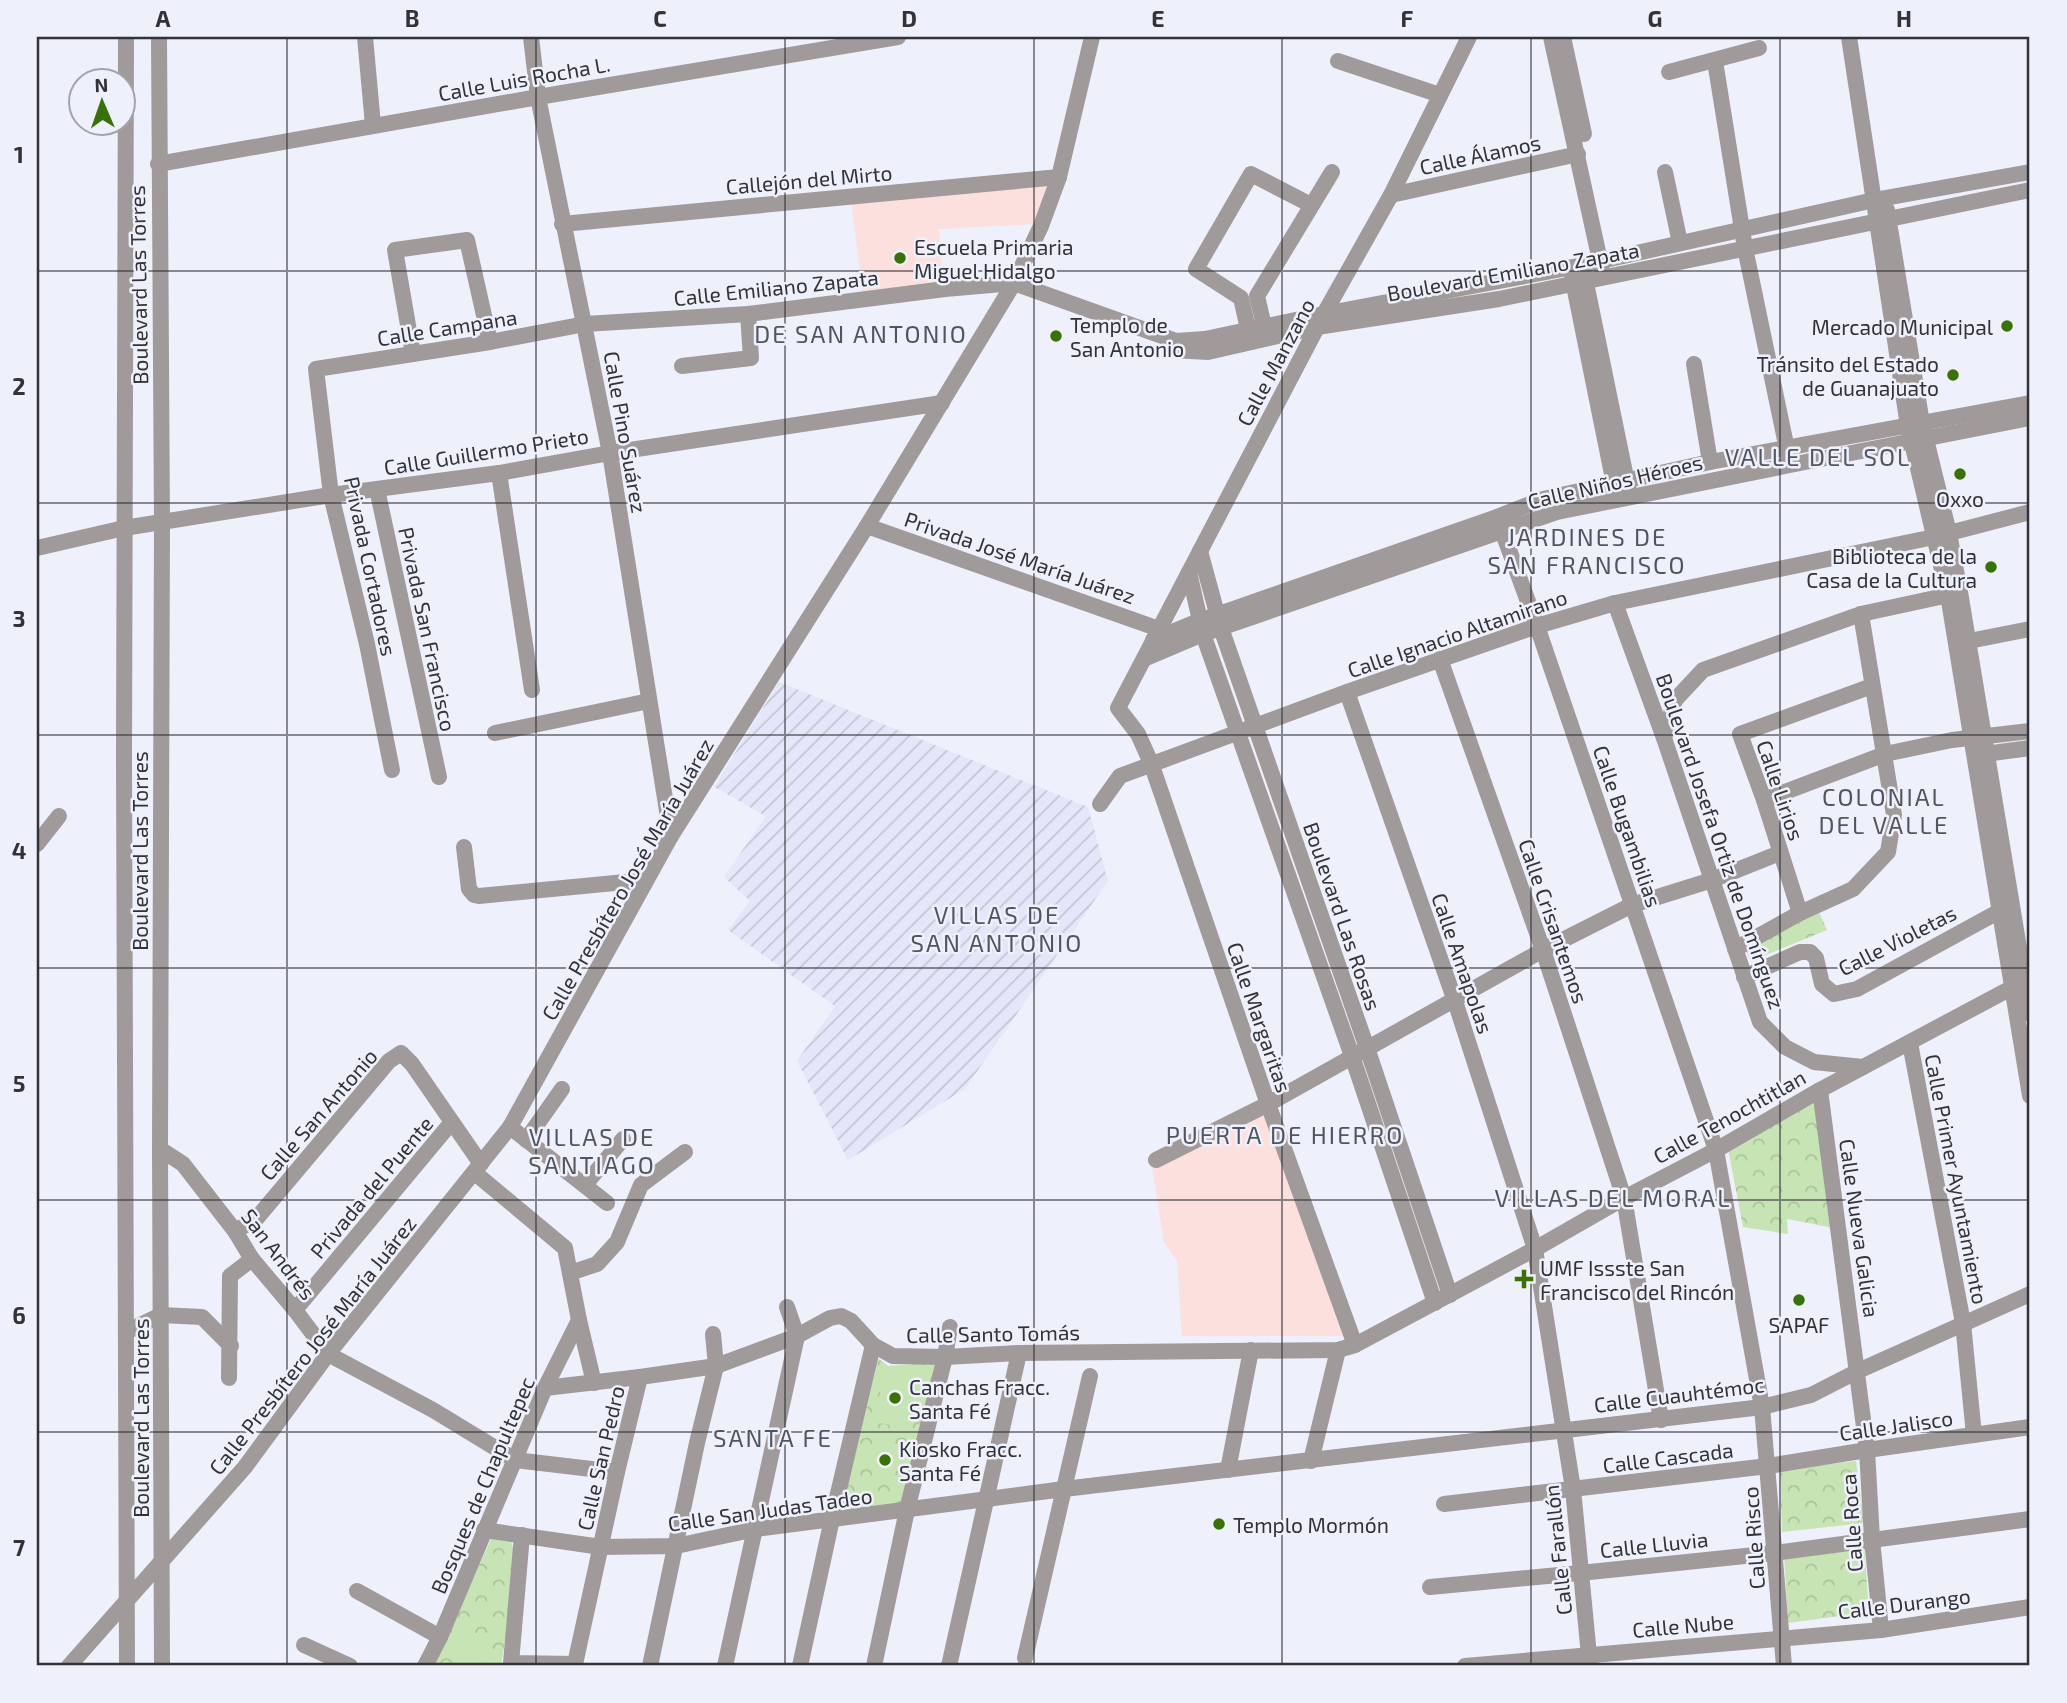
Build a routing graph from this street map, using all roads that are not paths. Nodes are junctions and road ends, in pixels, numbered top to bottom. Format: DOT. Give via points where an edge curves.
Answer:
graph roads {
  1 [pos="126,37"];
  2 [pos="159,37"];
  3 [pos="365,37"];
  4 [pos="531,37"];
  5 [pos="898,37"];
  6 [pos="1092,37"];
  7 [pos="1469,37"];
  8 [pos="1551,37"];
  9 [pos="1563,37"];
  10 [pos="1849,37"];
  11 [pos="834,42"];
  12 [pos="1759,48"];
  13 [pos="1338,61"];
  14 [pos="1715,61"];
  15 [pos="1669,72"];
  16 [pos="1440,95"];
  17 [pos="538,97"];
  18 [pos="373,125"];
  19 [pos="1578,154"];
  20 [pos="158,163"];
  21 [pos="1332,172"];
  22 [pos="1665,172"];
  23 [pos="2030,172"];
  24 [pos="1059,177"];
  25 [pos="2030,190"];
  26 [pos="1391,195"];
  27 [pos="1879,199"];
  28 [pos="1311,205"];
  29 [pos="1882,220"];
  30 [pos="562,224"];
  31 [pos="1744,230"];
  32 [pos="1680,243"];
  33 [pos="1745,248"];
  34 [pos="1607,268"];
  35 [pos="1578,274"];
  36 [pos="1011,288"];
  37 [pos="1249,297"];
  38 [pos="748,314"];
  39 [pos="1320,320"];
  40 [pos="585,324"];
  41 [pos="1256,328"];
  42 [pos="490,342"];
  43 [pos="413,354"];
  44 [pos="1694,364"];
  45 [pos="681,366"];
  46 [pos="316,369"];
  47 [pos="2030,402"];
  48 [pos="942,403"];
  49 [pos="2030,418"];
  50 [pos="1915,425"];
  51 [pos="1919,441"];
  52 [pos="610,453"];
  53 [pos="1788,457"];
  54 [pos="1710,463"];
  55 [pos="499,472"];
  56 [pos="377,489"];
  57 [pos="1622,491"];
  58 [pos="331,495"];
  59 [pos="2030,512"];
  60 [pos="162,523"];
  61 [pos="1500,524"];
  62 [pos="867,526"];
  63 [pos="124,528"];
  64 [pos="1941,535"];
  65 [pos="37,548"];
  66 [pos="1200,551"];
  67 [pos="1189,572"];
  68 [pos="1954,594"];
  69 [pos="1615,603"];
  70 [pos="1861,614"];
  71 [pos="1219,622"];
  72 [pos="1536,626"];
  73 [pos="1201,627"];
  74 [pos="2030,629"];
  75 [pos="1156,634"];
  76 [pos="1969,641"];
  77 [pos="1143,659"];
  78 [pos="1440,659"];
  79 [pos="1872,686"];
  80 [pos="532,690"];
  81 [pos="1348,692"];
  82 [pos="649,701"];
  83 [pos="1118,708"];
  84 [pos="1254,726"];
  85 [pos="2030,731"];
  86 [pos="1237,732"];
  87 [pos="495,733"];
  88 [pos="1978,736"];
  89 [pos="1664,738"];
  90 [pos="2030,748"];
  91 [pos="1885,754"];
  92 [pos="1981,755"];
  93 [pos="1151,763"];
  94 [pos="392,770"];
  95 [pos="439,777"];
  96 [pos="1764,800"];
  97 [pos="1100,804"];
  98 [pos="59,816"];
  99 [pos="671,836"];
  100 [pos="37,844"];
  101 [pos="464,847"];
  102 [pos="1780,852"];
  103 [pos="646,880"];
  104 [pos="1712,880"];
  105 [pos="1632,905"];
  106 [pos="2007,907"];
  107 [pos="1800,913"];
  108 [pos="1735,949"];
  109 [pos="1543,950"];
  110 [pos="1744,977"];
  111 [pos="2023,982"];
  112 [pos="1455,1001"];
  113 [pos="2030,1014"];
  114 [pos="1910,1043"];
  115 [pos="1367,1048"];
  116 [pos="1352,1056"];
  117 [pos="1864,1067"];
  118 [pos="562,1089"];
  119 [pos="1820,1090"];
  120 [pos="2030,1096"];
  121 [pos="1268,1104"];
  122 [pos="451,1123"];
  123 [pos="510,1127"];
  124 [pos="623,1139"];
  125 [pos="526,1140"];
  126 [pos="160,1149"];
  127 [pos="1716,1150"];
  128 [pos="685,1152"];
  129 [pos="1156,1160"];
  130 [pos="478,1169"];
  131 [pos="585,1185"];
  132 [pos="1624,1198"];
  133 [pos="607,1203"];
  134 [pos="235,1231"];
  135 [pos="1535,1249"];
  136 [pos="251,1259"];
  137 [pos="570,1273"];
  138 [pos="2030,1294"];
  139 [pos="1443,1299"];
  140 [pos="787,1307"];
  141 [pos="295,1310"];
  142 [pos="579,1320"];
  143 [pos="1963,1323"];
  144 [pos="143,1324"];
  145 [pos="950,1327"];
  146 [pos="713,1334"];
  147 [pos="797,1336"];
  148 [pos="873,1345"];
  149 [pos="1355,1345"];
  150 [pos="231,1346"];
  151 [pos="1251,1350"];
  152 [pos="1338,1350"];
  153 [pos="1019,1353"];
  154 [pos="327,1354"];
  155 [pos="945,1357"];
  156 [pos="716,1366"];
  157 [pos="1858,1371"];
  158 [pos="1090,1376"];
  159 [pos="640,1377"];
  160 [pos="229,1378"];
  161 [pos="594,1383"];
  162 [pos="545,1388"];
  163 [pos="1762,1407"];
  164 [pos="1661,1420"];
  165 [pos="2030,1427"];
  166 [pos="1565,1429"];
  167 [pos="1974,1435"];
  168 [pos="1867,1450"];
  169 [pos="515,1460"];
  170 [pos="1311,1461"];
  171 [pos="1768,1466"];
  172 [pos="1228,1470"];
  173 [pos="617,1472"];
  174 [pos="1064,1489"];
  175 [pos="1573,1489"];
  176 [pos="987,1499"];
  177 [pos="1444,1504"];
  178 [pos="907,1510"];
  179 [pos="832,1519"];
  180 [pos="2030,1519"];
  181 [pos="756,1529"];
  182 [pos="484,1531"];
  183 [pos="522,1535"];
  184 [pos="1872,1539"];
  185 [pos="676,1546"];
  186 [pos="601,1547"];
  187 [pos="1774,1553"];
  188 [pos="162,1562"];
  189 [pos="1580,1573"];
  190 [pos="1430,1587"];
  191 [pos="137,1588"];
  192 [pos="357,1591"];
  193 [pos="2030,1607"];
  194 [pos="1881,1630"];
  195 [pos="440,1637"];
  196 [pos="1782,1637"];
  197 [pos="304,1645"];
  198 [pos="1025,1658"];
  199 [pos="1589,1660"];
  200 [pos="69,1666"];
  201 [pos="127,1666"];
  202 [pos="162,1666"];
  203 [pos="350,1666"];
  204 [pos="425,1666"];
  205 [pos="650,1666"];
  206 [pos="725,1666"];
  207 [pos="800,1666"];
  208 [pos="874,1666"];
  209 [pos="949,1666"];
  210 [pos="1465,1666"];
  211 [pos="1784,1666"];
  1 -- 63 [label="street, Boulevard Las Torres"];
  2 -- 20 [label="street, Boulevard Las Torres"];
  3 -- 18 [label="street"];
  4 -- 17 [label="street, Calle Pino Suárez"];
  5 -- 11 [label="street, Calle Luis Rocha L."];
  6 -- 24 [label="street, Calle Presbítero José María Juárez"];
  7 -- 16 [label="street, Calle Manzano"];
  8 -- 19 [label="street"];
  9 -- 34 [label="street"];
  10 -- 27 [label="street"];
  11 -- 17 [label="street, Calle Luis Rocha L."];
  12 -- 14 [label="street"];
  13 -- 16 [label="street"];
  14 -- 15 [label="street"];
  14 -- 31 [label="street"];
  16 -- 26 [label="street, Calle Manzano"];
  17 -- 18 [label="street, Calle Luis Rocha L."];
  17 -- 30 [label="street, Calle Pino Suárez"];
  18 -- 20 [label="street, Calle Luis Rocha L."];
  19 -- 26 [label="street, Calle Álamos"];
  19 -- 34 [label="street"];
  20 -- 60 [label="street, Boulevard Las Torres"];
  21 -- 28 [label="street"];
  22 -- 32 [label="street"];
  23 -- 27 [label="street, Boulevard Emiliano Zapata"];
  24 -- 30 [label="street, Callejón del Mirto"];
  24 -- 36 [label="street, Calle Presbítero José María Juárez"];
  25 -- 29 [label="street, Boulevard Emiliano Zapata"];
  26 -- 39 [label="street, Calle Manzano"];
  27 -- 29 [label="street"];
  27 -- 31 [label="street, Boulevard Emiliano Zapata"];
  28 -- 37 [label="street"];
  28 -- 37 [label="street" via="1251,174 1196,269"];
  29 -- 33 [label="street, Boulevard Emiliano Zapata"];
  29 -- 50 [label="street"];
  30 -- 40 [label="street, Calle Pino Suárez"];
  31 -- 32 [label="street, Boulevard Emiliano Zapata"];
  31 -- 33 [label="street"];
  32 -- 34 [label="street, Boulevard Emiliano Zapata"];
  33 -- 34 [label="street, Boulevard Emiliano Zapata"];
  33 -- 53 [label="street"];
  34 -- 35 [label="street, Boulevard Emiliano Zapata"];
  35 -- 39 [label="street, Boulevard Emiliano Zapata"];
  35 -- 57 [label="street"];
  36 -- 38 [label="street, Calle Emiliano Zapata" via="945,289"];
  36 -- 39 [label="street, Boulevard Emiliano Zapata" via="1174,351 1208,352"];
  36 -- 41 [label="street, Boulevard Emiliano Zapata" via="1176,341"];
  36 -- 48 [label="street, Calle Presbítero José María Juárez"];
  37 -- 41 [label="street"];
  38 -- 40 [label="street, Calle Emiliano Zapata"];
  38 -- 45 [label="street" via="751,358"];
  39 -- 41 [label="street, Boulevard Emiliano Zapata"];
  39 -- 66 [label="street, Calle Manzano"];
  40 -- 42 [label="street, Calle Campana"];
  40 -- 52 [label="street, Calle Pino Suárez"];
  42 -- 43 [label="street, Calle Campana"];
  42 -- 43 [label="street" via="467,240 395,250"];
  43 -- 46 [label="street, Calle Campana"];
  44 -- 54 [label="street"];
  46 -- 58 [label="street, Privada Cortadores"];
  47 -- 50 [label="street, Calle Niños Héroes"];
  48 -- 52 [label="street, Calle Guillermo Prieto"];
  48 -- 62 [label="street, Calle Presbítero José María Juárez"];
  49 -- 51 [label="street, Calle Niños Héroes"];
  50 -- 51 [label="street"];
  50 -- 53 [label="street, Calle Niños Héroes"];
  51 -- 53 [label="street, Calle Niños Héroes"];
  51 -- 64 [label="street"];
  52 -- 55 [label="street, Calle Guillermo Prieto"];
  52 -- 82 [label="street, Calle Pino Suárez"];
  53 -- 54 [label="street, Calle Niños Héroes"];
  53 -- 57 [label="street, Calle Niños Héroes"];
  54 -- 57 [label="street, Calle Niños Héroes"];
  55 -- 56 [label="street, Calle Guillermo Prieto"];
  55 -- 80 [label="street"];
  56 -- 58 [label="street, Calle Guillermo Prieto"];
  56 -- 95 [label="street, Privada San Francisco"];
  57 -- 61 [label="street, Calle Niños Héroes" via="1544,499"];
  58 -- 60 [label="street, Calle Guillermo Prieto"];
  58 -- 94 [label="street, Privada Cortadores"];
  59 -- 64 [label="street, Calle Ignacio Altamirano"];
  60 -- 63 [label="street, Calle Guillermo Prieto"];
  60 -- 126 [label="street, Boulevard Las Torres"];
  61 -- 71 [label="street, Calle Niños Héroes"];
  61 -- 72 [label="street, Calle Bugambilias"];
  62 -- 75 [label="street, Privada José María Juárez"];
  62 -- 99 [label="street, Calle Presbítero José María Juárez"];
  63 -- 65 [label="street, Calle Guillermo Prieto"];
  63 -- 144 [label="street, Boulevard Las Torres"];
  64 -- 68 [label="street"];
  64 -- 69 [label="street, Calle Ignacio Altamirano"];
  66 -- 67 [label="street, Calle Manzano"];
  66 -- 71 [label="street, Boulevard Las Rosas"];
  67 -- 73 [label="street, Boulevard Las Rosas"];
  67 -- 75 [label="street, Calle Manzano"];
  68 -- 70 [label="street"];
  68 -- 76 [label="street"];
  68 -- 88 [label="street"];
  69 -- 72 [label="street, Calle Ignacio Altamirano"];
  69 -- 89 [label="street, Boulevard Josefa Ortiz de Domínguez"];
  70 -- 79 [label="street"];
  70 -- 89 [label="street" via="1703,670 1675,699"];
  71 -- 73 [label="street, Calle Niños Héroes"];
  71 -- 84 [label="street, Boulevard Las Rosas"];
  72 -- 78 [label="street, Calle Ignacio Altamirano"];
  72 -- 105 [label="street, Calle Bugambilias"];
  73 -- 75 [label="street, Calle Niños Héroes"];
  73 -- 77 [label="street, Calle Niños Héroes"];
  73 -- 86 [label="street, Boulevard Las Rosas"];
  74 -- 76 [label="street"];
  75 -- 77 [label="street, Calle Manzano"];
  76 -- 88 [label="street"];
  77 -- 83 [label="street, Calle Manzano"];
  78 -- 81 [label="street, Calle Ignacio Altamirano"];
  78 -- 109 [label="street, Calle Crisantemos"];
  79 -- 91 [label="street"];
  79 -- 96 [label="street, Calle Lirios" via="1740,734"];
  81 -- 84 [label="street, Calle Ignacio Altamirano"];
  81 -- 112 [label="street, Calle Amapolas"];
  82 -- 87 [label="street"];
  82 -- 99 [label="street, Calle Pino Suárez"];
  83 -- 93 [label="street, Calle Margaritas" via="1138,734"];
  84 -- 86 [label="street, Calle Ignacio Altamirano"];
  84 -- 115 [label="street, Boulevard Las Rosas"];
  85 -- 88 [label="street"];
  86 -- 93 [label="street, Calle Ignacio Altamirano"];
  86 -- 116 [label="street, Boulevard Las Rosas"];
  88 -- 91 [label="street"];
  88 -- 92 [label="street"];
  89 -- 104 [label="street, Boulevard Josefa Ortiz de Domínguez"];
  90 -- 92 [label="street"];
  91 -- 96 [label="street"];
  91 -- 107 [label="street" via="1894,816 1888,852 1853,889"];
  92 -- 106 [label="street"];
  93 -- 97 [label="street, Calle Ignacio Altamirano" via="1119,776"];
  93 -- 121 [label="street, Calle Margaritas"];
  96 -- 102 [label="street, Calle Lirios"];
  98 -- 100 [label="street"];
  99 -- 103 [label="street, Calle Presbítero José María Juárez"];
  101 -- 103 [label="street" via="469,889 479,896"];
  102 -- 104 [label="street"];
  102 -- 107 [label="street, Calle Lirios"];
  103 -- 123 [label="street, Calle Presbítero José María Juárez"];
  104 -- 105 [label="street"];
  104 -- 108 [label="street, Boulevard Josefa Ortiz de Domínguez"];
  105 -- 109 [label="street"];
  105 -- 127 [label="street, Calle Bugambilias"];
  106 -- 110 [label="street, Calle Violetas" via="1857,989 1834,994 1822,984 1816,958 1810,952 1800,952"];
  106 -- 111 [label="street"];
  107 -- 108 [label="street"];
  108 -- 110 [label="street, Boulevard Josefa Ortiz de Domínguez"];
  109 -- 112 [label="street"];
  109 -- 132 [label="street, Calle Crisantemos"];
  110 -- 117 [label="street, Boulevard Josefa Ortiz de Domínguez" via="1760,1022 1784,1047 1814,1062"];
  111 -- 113 [label="street"];
  111 -- 114 [label="street, Calle Tenochtitlan"];
  111 -- 120 [label="street"];
  112 -- 115 [label="street"];
  112 -- 135 [label="street, Calle Amapolas"];
  114 -- 117 [label="street, Calle Tenochtitlan"];
  114 -- 143 [label="street, Calle Primer Ayuntamiento"];
  115 -- 116 [label="street"];
  115 -- 139 [label="street, Boulevard Las Rosas"];
  116 -- 121 [label="street"];
  116 -- 139 [label="street, Boulevard Las Rosas"];
  117 -- 119 [label="street, Calle Tenochtitlan"];
  118 -- 125 [label="street"];
  119 -- 127 [label="street, Calle Tenochtitlan"];
  119 -- 157 [label="street, Calle Nueva Galicia"];
  121 -- 129 [label="street"];
  121 -- 149 [label="street, Calle Margaritas"];
  122 -- 130 [label="street"];
  122 -- 134 [label="street, Calle San Antonio" via="401,1053 389,1061 256,1219"];
  122 -- 141 [label="street, Privada del Puente"];
  123 -- 125 [label="street"];
  123 -- 130 [label="street, Calle Presbítero José María Juárez"];
  124 -- 131 [label="street"];
  125 -- 131 [label="street"];
  126 -- 134 [label="street, San Andrés" via="183,1164"];
  126 -- 144 [label="street, Boulevard Las Torres"];
  127 -- 132 [label="street, Calle Tenochtitlan"];
  127 -- 163 [label="street, Calle Bugambilias"];
  128 -- 137 [label="street" via="641,1185 617,1242 597,1264"];
  130 -- 137 [label="street" via="565,1248"];
  130 -- 154 [label="street, Calle Presbítero José María Juárez"];
  131 -- 133 [label="street"];
  132 -- 135 [label="street, Calle Tenochtitlan"];
  132 -- 164 [label="street, Calle Crisantemos"];
  134 -- 136 [label="street, San Andrés"];
  135 -- 139 [label="street, Calle Tenochtitlan"];
  135 -- 166 [label="street, Calle Amapolas"];
  136 -- 141 [label="street, San Andrés"];
  136 -- 150 [label="street" via="230,1276"];
  137 -- 142 [label="street"];
  138 -- 143 [label="street, Calle Cuauhtémoc"];
  139 -- 149 [label="street, Calle Tenochtitlan"];
  140 -- 147 [label="street"];
  141 -- 154 [label="street, San Andrés"];
  142 -- 161 [label="street"];
  142 -- 162 [label="street, Bosques de Chapultepec"];
  143 -- 157 [label="street, Calle Cuauhtémoc"];
  143 -- 167 [label="street, Calle Primer Ayuntamiento"];
  144 -- 150 [label="street" via="202,1317"];
  144 -- 188 [label="street, Boulevard Las Torres" via="160,1389"];
  144 -- 191 [label="street, Boulevard Las Torres"];
  145 -- 155 [label="street"];
  146 -- 156 [label="street"];
  147 -- 148 [label="street, Calle Santo Tomás" via="841,1316"];
  147 -- 156 [label="street, Calle Santo Tomás"];
  147 -- 181 [label="street"];
  148 -- 155 [label="street, Calle Santo Tomás" via="893,1356"];
  148 -- 179 [label="street"];
  149 -- 152 [label="street, Calle Tenochtitlan"];
  150 -- 160 [label="street"];
  151 -- 152 [label="street, Calle Santo Tomás"];
  151 -- 153 [label="street, Calle Santo Tomás"];
  151 -- 172 [label="street"];
  152 -- 170 [label="street"];
  153 -- 155 [label="street, Calle Santo Tomás"];
  153 -- 176 [label="street"];
  154 -- 169 [label="street, San Andrés"];
  154 -- 188 [label="street, Calle Presbítero José María Juárez" via="245,1467"];
  155 -- 178 [label="street"];
  156 -- 159 [label="street, Calle Santo Tomás"];
  156 -- 185 [label="street"];
  157 -- 163 [label="street, Calle Cuauhtémoc" via="1811,1395"];
  157 -- 168 [label="street, Calle Roca"];
  158 -- 174 [label="street"];
  159 -- 161 [label="street, Calle Santo Tomás"];
  159 -- 173 [label="street, Calle San Pedro"];
  161 -- 162 [label="street, Calle Santo Tomás"];
  162 -- 169 [label="street, Bosques de Chapultepec"];
  163 -- 164 [label="street, Calle Cuauhtémoc"];
  163 -- 171 [label="street, Calle Risco"];
  164 -- 166 [label="street, Calle Cuauhtémoc"];
  165 -- 167 [label="street, Calle Jalisco"];
  166 -- 170 [label="street, Calle Cuauhtémoc"];
  166 -- 175 [label="street, Calle Farallón"];
  167 -- 168 [label="street, Calle Jalisco"];
  168 -- 171 [label="street, Calle Jalisco"];
  168 -- 184 [label="street, Calle Roca"];
  169 -- 173 [label="street"];
  169 -- 182 [label="street, Bosques de Chapultepec"];
  170 -- 172 [label="street, Calle San Judas Tadeo"];
  171 -- 175 [label="street, Calle Cascada"];
  171 -- 187 [label="street, Calle Risco"];
  172 -- 174 [label="street, Calle San Judas Tadeo"];
  173 -- 186 [label="street, Calle San Pedro"];
  174 -- 176 [label="street, Calle San Judas Tadeo"];
  174 -- 198 [label="street"];
  175 -- 177 [label="street, Calle Cascada"];
  175 -- 189 [label="street, Calle Farallón"];
  176 -- 178 [label="street, Calle San Judas Tadeo"];
  176 -- 209 [label="street"];
  178 -- 179 [label="street, Calle San Judas Tadeo"];
  178 -- 208 [label="street"];
  179 -- 181 [label="street, Calle San Judas Tadeo"];
  179 -- 207 [label="street"];
  180 -- 184 [label="street, Calle Lluvia"];
  181 -- 185 [label="street, Calle San Judas Tadeo"];
  181 -- 206 [label="street"];
  182 -- 183 [label="street, Calle San Judas Tadeo"];
  182 -- 195 [label="street, Bosques de Chapultepec"];
  183 -- 186 [label="street, Calle San Judas Tadeo"];
  183 -- 186 [label="street, Calle San Pedro" via="510,1663 575,1664"];
  184 -- 187 [label="street, Calle Lluvia"];
  184 -- 194 [label="street, Calle Roca"];
  185 -- 186 [label="street, Calle San Judas Tadeo"];
  185 -- 205 [label="street"];
  187 -- 189 [label="street, Calle Lluvia"];
  187 -- 196 [label="street, Calle Risco"];
  188 -- 191 [label="street, Calle Presbítero José María Juárez"];
  188 -- 202 [label="street, Boulevard Las Torres"];
  189 -- 190 [label="street, Calle Lluvia"];
  189 -- 199 [label="street, Calle Farallón"];
  191 -- 200 [label="street, Calle Presbítero José María Juárez"];
  191 -- 201 [label="street, Boulevard Las Torres"];
  192 -- 195 [label="street"];
  193 -- 194 [label="street, Calle Durango"];
  194 -- 196 [label="street, Calle Durango"];
  195 -- 204 [label="street, Bosques de Chapultepec"];
  196 -- 199 [label="street, Calle Nube"];
  196 -- 211 [label="street, Calle Risco"];
  197 -- 203 [label="street"];
  199 -- 210 [label="street, Calle Nube"];
}
